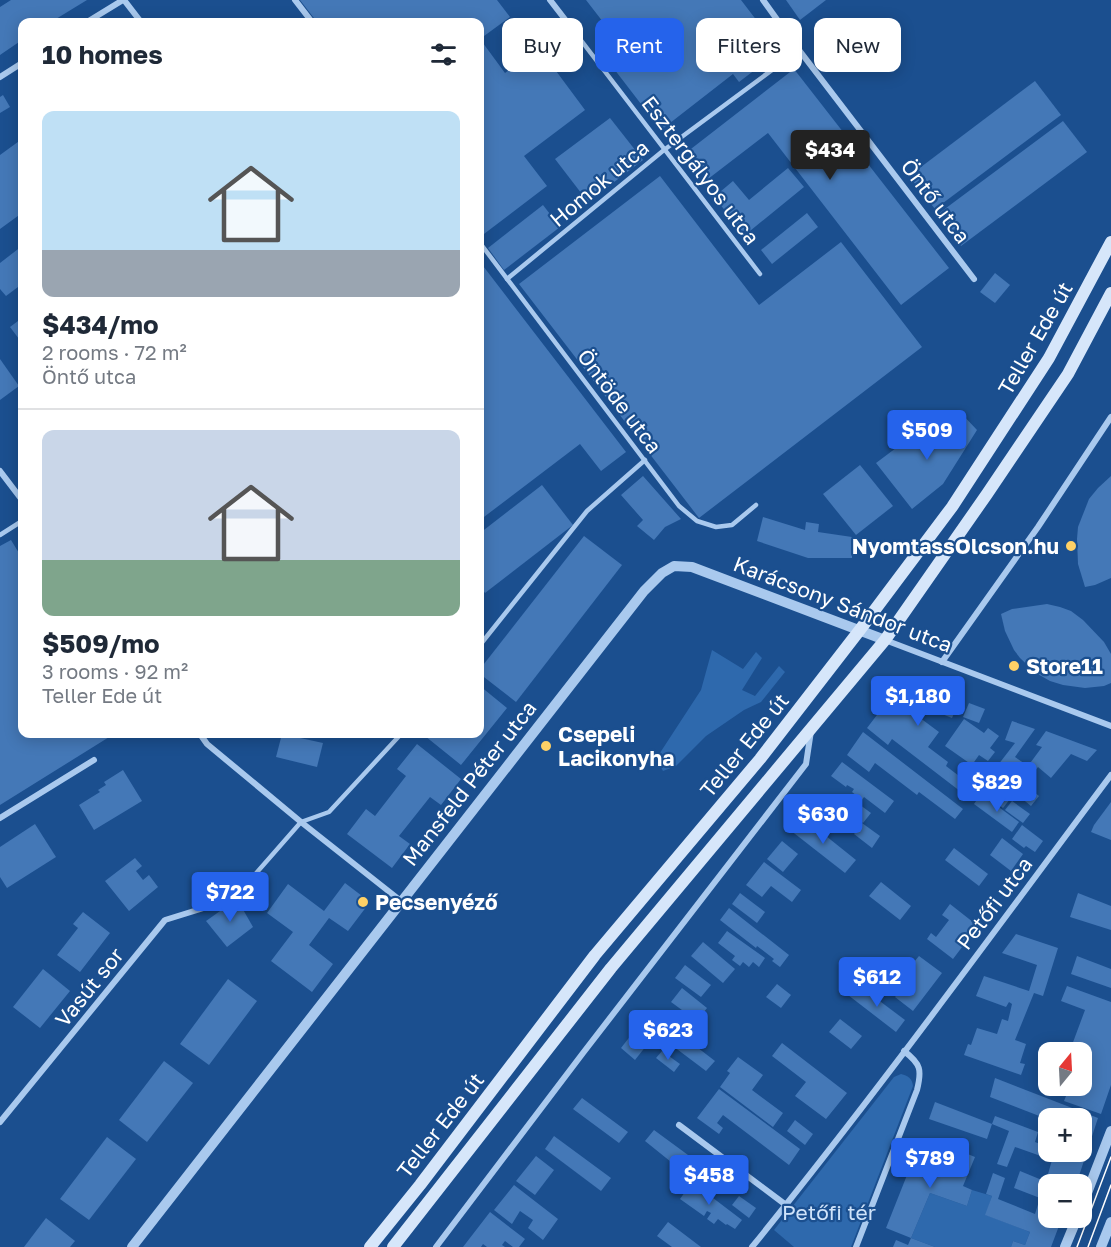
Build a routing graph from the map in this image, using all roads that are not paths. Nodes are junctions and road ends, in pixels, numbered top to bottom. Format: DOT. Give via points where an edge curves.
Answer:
graph roads {
  1 [pos="123,0"];
  2 [pos="295,0"];
  3 [pos="550,0"];
  4 [pos="763,0"];
  5 [pos="94,18"];
  6 [pos="138,18"];
  7 [pos="309,18"];
  8 [pos="564,18"];
  9 [pos="776,18"];
  10 [pos="583,43"];
  11 [pos="802,54"];
  12 [pos="18,66"];
  13 [pos="769,72"];
  14 [pos="0,77"];
  15 [pos="664,150"];
  16 [pos="1111,242"];
  17 [pos="484,248"];
  18 [pos="760,274"];
  19 [pos="507,279"];
  20 [pos="974,279"];
  21 [pos="1111,293"];
  22 [pos="1111,417"];
  23 [pos="645,460"];
  24 [pos="0,471"];
  25 [pos="18,495"];
  26 [pos="756,505"];
  27 [pos="18,524"];
  28 [pos="0,535"];
  29 [pos="662,573"];
  30 [pos="859,631"];
  31 [pos="484,640"];
  32 [pos="885,640"];
  33 [pos="942,662"];
  34 [pos="1111,726"];
  35 [pos="812,728"];
  36 [pos="203,738"];
  37 [pos="397,738"];
  38 [pos="94,760"];
  39 [pos="1111,775"];
  40 [pos="0,818"];
  41 [pos="301,822"];
  42 [pos="244,887"];
  43 [pos="401,901"];
  44 [pos="224,902"];
  45 [pos="904,1051"];
  46 [pos="0,1122"];
  47 [pos="679,1125"];
  48 [pos="1111,1131"];
  49 [pos="1092,1180"];
  50 [pos="786,1205"];
  51 [pos="1111,1222"];
  52 [pos="1073,1228"];
  53 [pos="132,1247"];
  54 [pos="370,1247"];
  55 [pos="393,1247"];
  56 [pos="436,1247"];
  57 [pos="752,1247"];
  58 [pos="856,1247"];
  59 [pos="1065,1247"];
  60 [pos="1101,1247"];
  1 -- 5 [label="street"];
  1 -- 6 [label="street"];
  2 -- 7 [label="street"];
  3 -- 8 [label="street, Esztergályos utca"];
  4 -- 9 [label="street, Öntő utca"];
  10 -- 15 [label="lane, Esztergályos utca"];
  11 -- 20 [label="street, Öntő utca"];
  12 -- 14 [label="street"];
  13 -- 15 [label="lane, Homok utca"];
  15 -- 18 [label="lane, Esztergályos utca"];
  15 -- 19 [label="lane, Homok utca"];
  16 -- 30 [label="main road, Teller Ede út" via="1049,358 1002,431 952,507"];
  17 -- 19 [label="lane, Öntöde utca"];
  19 -- 23 [label="lane, Öntöde utca"];
  21 -- 32 [label="main road, Teller Ede út" via="1068,374"];
  22 -- 33 [label="street"];
  23 -- 26 [label="lane, Öntöde utca" via="678,506 697,521 716,527 732,525"];
  23 -- 31 [label="lane" via="587,511"];
  24 -- 25 [label="street"];
  27 -- 28 [label="lane"];
  29 -- 30 [label="street, Karácsony Sándor utca" via="674,566 692,567"];
  29 -- 43 [label="street, Mansfeld Péter utca"];
  30 -- 32 [label="street, Karácsony Sándor utca"];
  30 -- 54 [label="main road, Teller Ede út" via="760,759 595,955"];
  32 -- 33 [label="street, Karácsony Sándor utca"];
  32 -- 35 [label="main road, Teller Ede út"];
  33 -- 34 [label="street, Karácsony Sándor utca"];
  35 -- 55 [label="main road, Teller Ede út" via="611,968"];
  35 -- 56 [label="street, Teller Ede út" via="806,764"];
  36 -- 41 [label="street"];
  37 -- 41 [label="lane" via="329,812"];
  38 -- 40 [label="street"];
  39 -- 45 [label="street, Petőfi utca"];
  41 -- 42 [label="lane"];
  41 -- 43 [label="street"];
  43 -- 53 [label="street, Mansfeld Péter utca"];
  44 -- 46 [label="street, Vasút sor" via="165,920"];
  45 -- 50 [label="street, Petőfi utca"];
  45 -- 58 [label="street" via="919,1065 921,1076"];
  47 -- 50 [label="street"];
  48 -- 49 [label="street"];
  50 -- 57 [label="street, Petőfi utca"];
  51 -- 60 [label="street"];
  52 -- 59 [label="street"];
}
